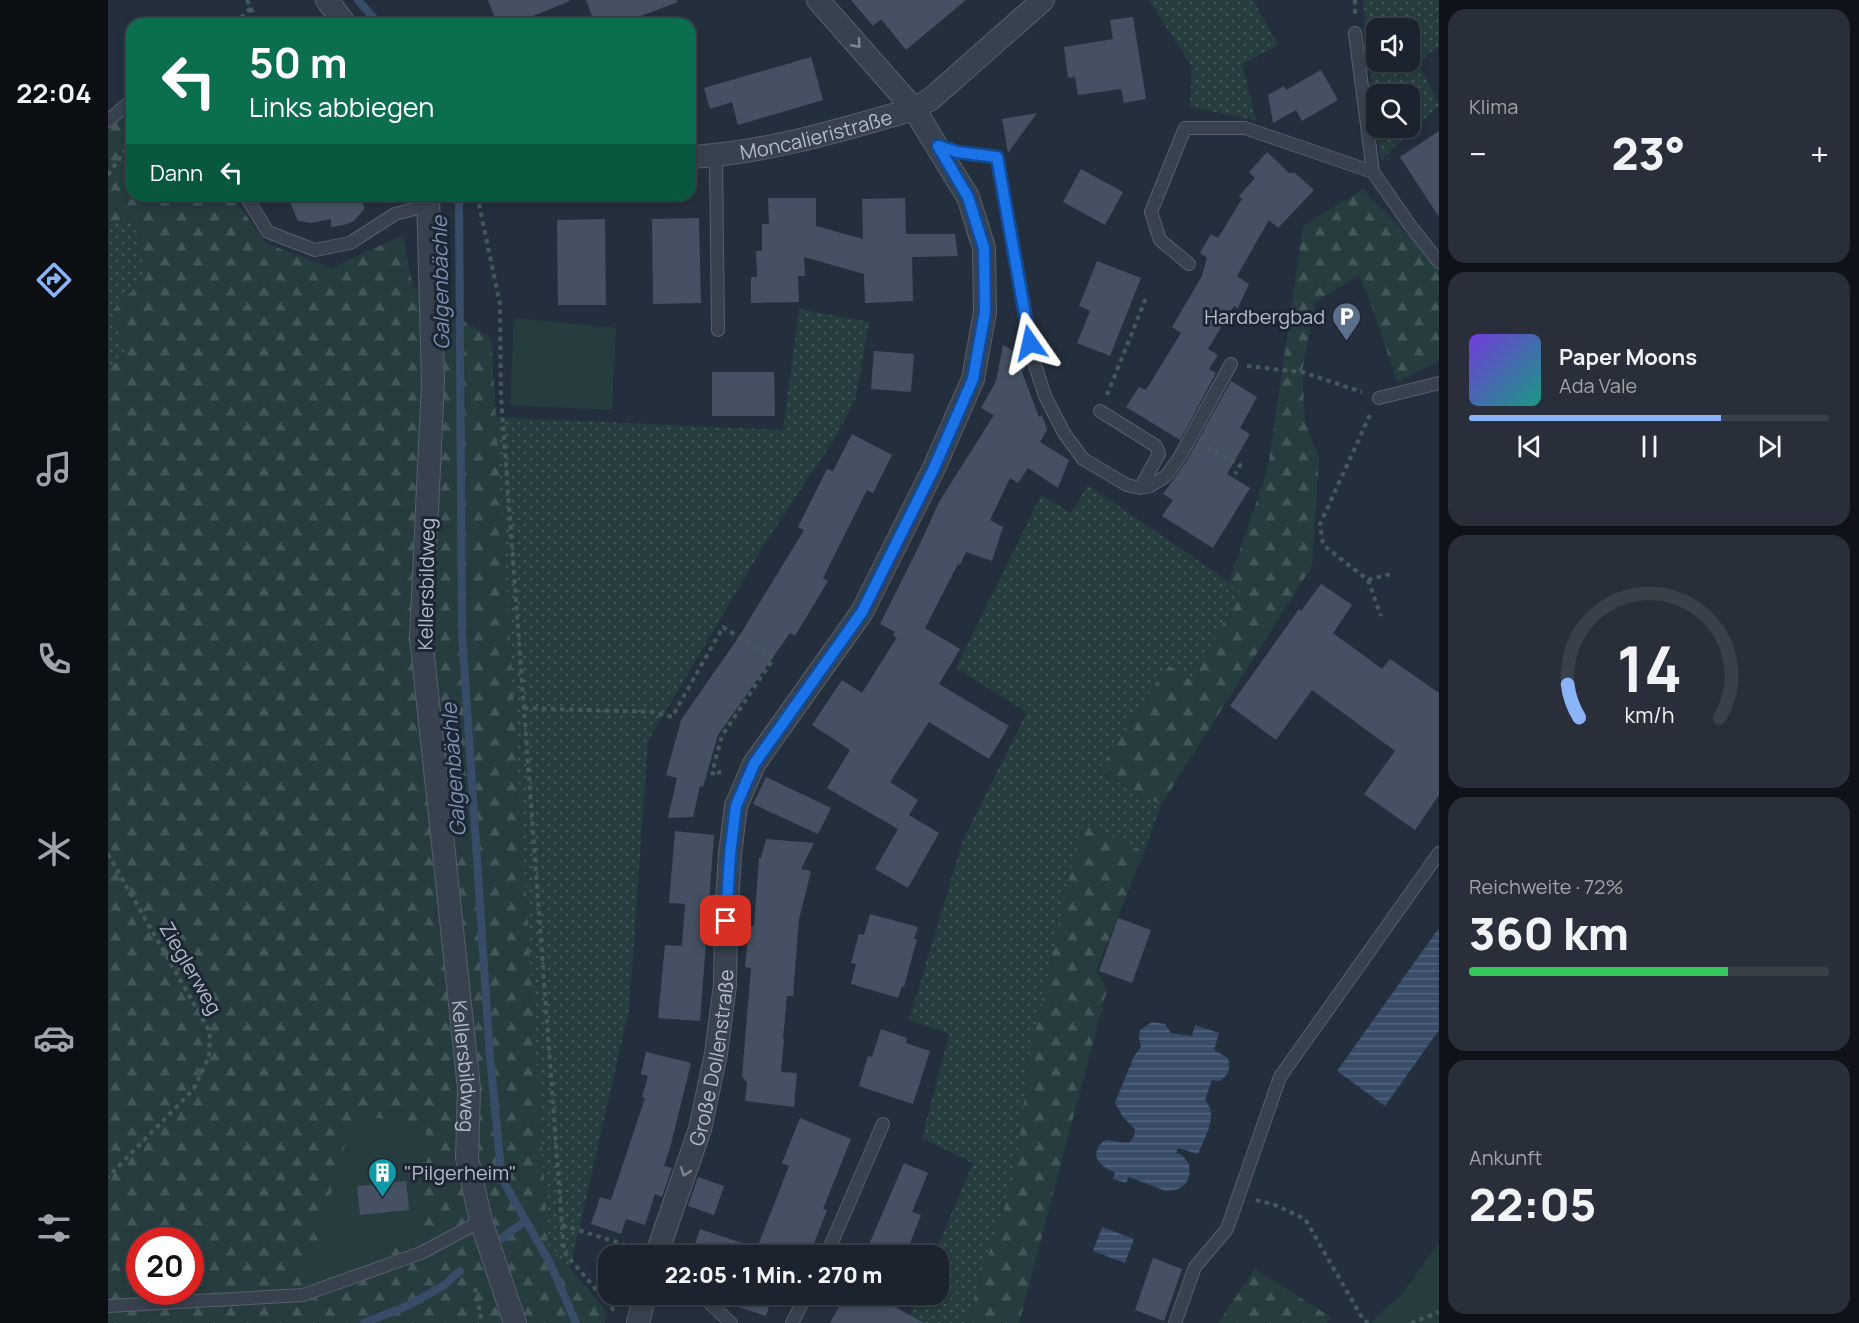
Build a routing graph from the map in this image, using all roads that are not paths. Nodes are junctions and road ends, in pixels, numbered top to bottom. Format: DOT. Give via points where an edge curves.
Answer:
graph roads {
  1 [pos="327,0"];
  2 [pos="818,0"];
  3 [pos="1043,0"];
  4 [pos="340,18"];
  5 [pos="1356,33"];
  6 [pos="126,105"];
  7 [pos="914,109"];
  8 [pos="108,121"];
  9 [pos="938,146"];
  10 [pos="716,156"];
  11 [pos="696,157"];
  12 [pos="1373,172"];
  13 [pos="249,201"];
  14 [pos="427,201"];
  15 [pos="429,201"];
  16 [pos="1439,262"];
  17 [pos="1190,264"];
  18 [pos="718,330"];
  19 [pos="1231,364"];
  20 [pos="1439,383"];
  21 [pos="1379,398"];
  22 [pos="1100,411"];
  23 [pos="1140,488"];
  24 [pos="1439,853"];
  25 [pos="883,1124"];
  26 [pos="481,1221"];
  27 [pos="659,1245"];
  28 [pos="831,1245"];
  29 [pos="642,1305"];
  30 [pos="712,1305"];
  31 [pos="801,1305"];
  32 [pos="108,1306"];
  33 [pos="515,1323"];
  34 [pos="638,1323"];
  35 [pos="731,1323"];
  36 [pos="792,1323"];
  37 [pos="1175,1323"];
  1 -- 4 [label="street"];
  2 -- 7 [label="street, Große Dollenstraße, one-way"];
  3 -- 7 [label="street, Moncalieristraße" via="931,99"];
  5 -- 12 [label="lane"];
  6 -- 8 [label="lane"];
  7 -- 9 [label="street, Große Dollenstraße"];
  7 -- 10 [label="street, Moncalieristraße" via="794,141"];
  9 -- 23 [label="lane" via="997,157 1034,362 1045,396 1083,459"];
  9 -- 27 [label="street, Große Dollenstraße, one-way" via="968,197 984,248 985,312 973,379 934,468 862,612 754,764 736,806 730,854 725,985 716,1054 700,1129"];
  10 -- 11 [label="street, Moncalieristraße"];
  10 -- 18 [label="lane, Moncalieristraße"];
  12 -- 16 [label="lane"];
  12 -- 17 [label="lane" via="1245,128 1185,128 1151,212 1160,240"];
  13 -- 14 [label="lane" via="268,232 315,250 350,243 395,214"];
  15 -- 26 [label="street, Kellersbildweg" via="433,382 422,637 469,1089 467,1158"];
  19 -- 23 [label="lane" via="1166,476"];
  20 -- 21 [label="lane"];
  22 -- 23 [label="lane" via="1156,446 1159,454"];
  24 -- 37 [label="lane" via="1280,1077 1227,1228 1195,1267"];
  25 -- 28 [label="lane"];
  26 -- 32 [label="lane" via="421,1253 303,1296"];
  26 -- 33 [label="street, Kellersbildweg"];
  29 -- 34 [label="street"];
  30 -- 35 [label="lane"];
  31 -- 36 [label="lane"];
}
